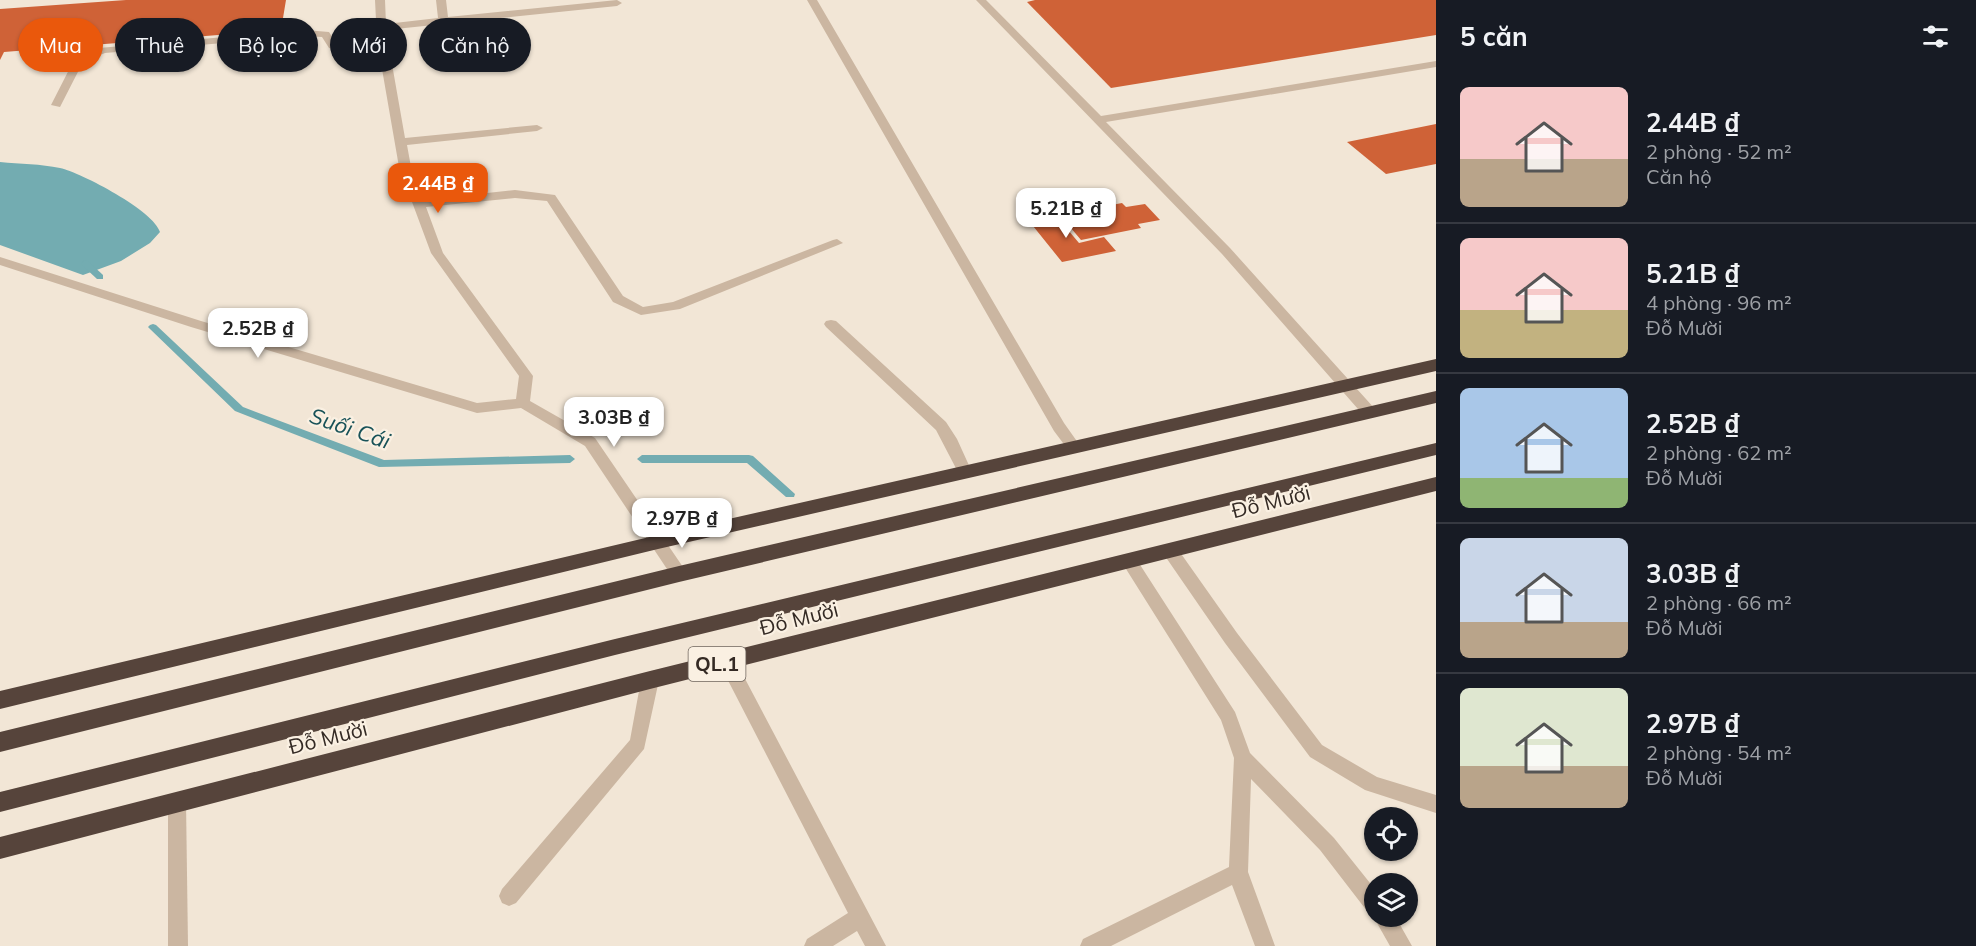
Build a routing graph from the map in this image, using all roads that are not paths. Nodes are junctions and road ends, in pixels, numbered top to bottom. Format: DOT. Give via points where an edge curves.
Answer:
graph roads {
  1 [pos="380,0"];
  2 [pos="441,0"];
  3 [pos="812,0"];
  4 [pos="981,0"];
  5 [pos="617,3"];
  6 [pos="382,18"];
  7 [pos="443,18"];
  8 [pos="472,18"];
  9 [pos="330,41"];
  10 [pos="1435,66"];
  11 [pos="388,72"];
  12 [pos="56,105"];
  13 [pos="1097,120"];
  14 [pos="537,128"];
  15 [pos="401,142"];
  16 [pos="418,204"];
  17 [pos="837,243"];
  18 [pos="0,261"];
  19 [pos="831,324"];
  20 [pos="1436,365"];
  21 [pos="1347,386"];
  22 [pos="1436,397"];
  23 [pos="523,403"];
  24 [pos="1370,413"];
  25 [pos="1074,447"];
  26 [pos="1436,449"];
  27 [pos="965,472"];
  28 [pos="1436,484"];
  29 [pos="658,542"];
  30 [pos="1171,552"];
  31 [pos="1129,561"];
  32 [pos="679,574"];
  33 [pos="727,661"];
  34 [pos="650,680"];
  35 [pos="0,700"];
  36 [pos="0,742"];
  37 [pos="1243,758"];
  38 [pos="0,802"];
  39 [pos="177,802"];
  40 [pos="1436,804"];
  41 [pos="0,848"];
  42 [pos="1238,872"];
  43 [pos="1364,891"];
  44 [pos="509,896"];
  45 [pos="861,917"];
  46 [pos="1390,927"];
  47 [pos="178,946"];
  48 [pos="814,946"];
  49 [pos="876,946"];
  50 [pos="1090,946"];
  51 [pos="1265,946"];
  52 [pos="1402,946"];
  1 -- 6 [label="street"];
  2 -- 7 [label="street"];
  3 -- 25 [label="street"];
  4 -- 13 [label="street"];
  5 -- 8 [label="street"];
  9 -- 12 [label="street" via="326,34 305,33 103,50 79,60"];
  10 -- 13 [label="street"];
  11 -- 15 [label="street"];
  13 -- 21 [label="street" via="1226,251"];
  14 -- 15 [label="street"];
  15 -- 16 [label="street"];
  16 -- 17 [label="street" via="515,194 551,198 618,299 641,310 675,306"];
  16 -- 23 [label="street" via="437,253 526,376"];
  18 -- 23 [label="street" via="477,408"];
  19 -- 27 [label="street" via="941,426"];
  20 -- 21 [label="highway"];
  21 -- 24 [label="street"];
  21 -- 25 [label="highway"];
  22 -- 24 [label="highway"];
  23 -- 29 [label="street" via="590,442"];
  24 -- 32 [label="highway"];
  25 -- 27 [label="highway"];
  26 -- 38 [label="highway, Đỗ Mười / QL.1" via="626,644"];
  27 -- 29 [label="highway"];
  28 -- 30 [label="highway, Đỗ Mười / QL.1"];
  29 -- 32 [label="street"];
  29 -- 35 [label="highway"];
  30 -- 31 [label="highway, Đỗ Mười / QL.1"];
  30 -- 40 [label="street" via="1316,751 1372,784"];
  31 -- 33 [label="highway, Đỗ Mười / QL.1"];
  31 -- 37 [label="street" via="1229,717"];
  32 -- 36 [label="highway"];
  33 -- 34 [label="highway, Đỗ Mười / QL.1"];
  33 -- 45 [label="street"];
  34 -- 39 [label="highway, Đỗ Mười / QL.1"];
  34 -- 44 [label="street" via="639,744"];
  37 -- 42 [label="street"];
  37 -- 43 [label="street" via="1327,844"];
  39 -- 41 [label="highway, Đỗ Mười / QL.1"];
  39 -- 47 [label="street"];
  42 -- 50 [label="street"];
  42 -- 51 [label="street"];
  45 -- 48 [label="street"];
  45 -- 49 [label="street"];
  46 -- 52 [label="street"];
}
